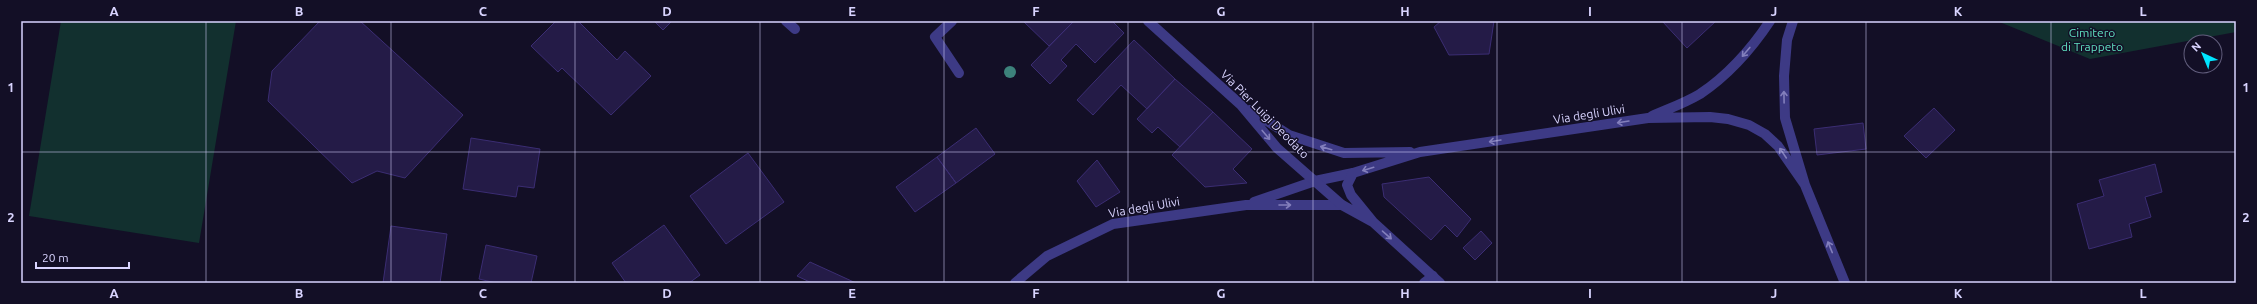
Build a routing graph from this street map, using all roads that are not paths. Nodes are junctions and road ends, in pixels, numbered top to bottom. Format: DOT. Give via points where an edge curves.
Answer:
graph roads {
  1 [pos="786,21"];
  2 [pos="952,21"];
  3 [pos="1148,21"];
  4 [pos="1770,21"];
  5 [pos="1793,21"];
  6 [pos="795,29"];
  7 [pos="959,73"];
  8 [pos="1241,105"];
  9 [pos="1648,118"];
  10 [pos="1420,152"];
  11 [pos="1353,173"];
  12 [pos="1315,181"];
  13 [pos="1805,185"];
  14 [pos="1246,205"];
  15 [pos="1342,205"];
  16 [pos="1373,222"];
  17 [pos="1437,280"];
  18 [pos="1014,283"];
  19 [pos="1424,283"];
  20 [pos="1845,283"];
  1 -- 6 [label="street"];
  2 -- 7 [label="street" via="934,37"];
  3 -- 8 [label="street, Via Pier Luigi Deodato"];
  4 -- 9 [label="street, one-way" via="1741,57 1700,94"];
  13 -- 5 [label="street, one-way" via="1785,118 1784,76"];
  10 -- 8 [label="street, one-way" via="1344,153 1289,135"];
  8 -- 12 [label="street, Via Pier Luigi Deodato, one-way" via="1277,148"];
  9 -- 10 [label="street, Via degli Ulivi, one-way"];
  13 -- 9 [label="street, Via degli Ulivi, one-way" via="1778,146 1766,134 1749,125 1710,117"];
  10 -- 11 [label="street, Via degli Ulivi, one-way"];
  11 -- 12 [label="street, Via degli Ulivi"];
  11 -- 16 [label="street" via="1347,185 1350,195"];
  12 -- 14 [label="street, Via degli Ulivi"];
  12 -- 15 [label="street, Via Pier Luigi Deodato"];
  20 -- 13 [label="street, one-way"];
  14 -- 15 [label="street, one-way"];
  14 -- 18 [label="street, Via degli Ulivi" via="1113,224 1047,256"];
  15 -- 16 [label="street, Via Pier Luigi Deodato"];
  16 -- 17 [label="street, Via Pier Luigi Deodato, one-way"];
  17 -- 19 [label="street"];
}
